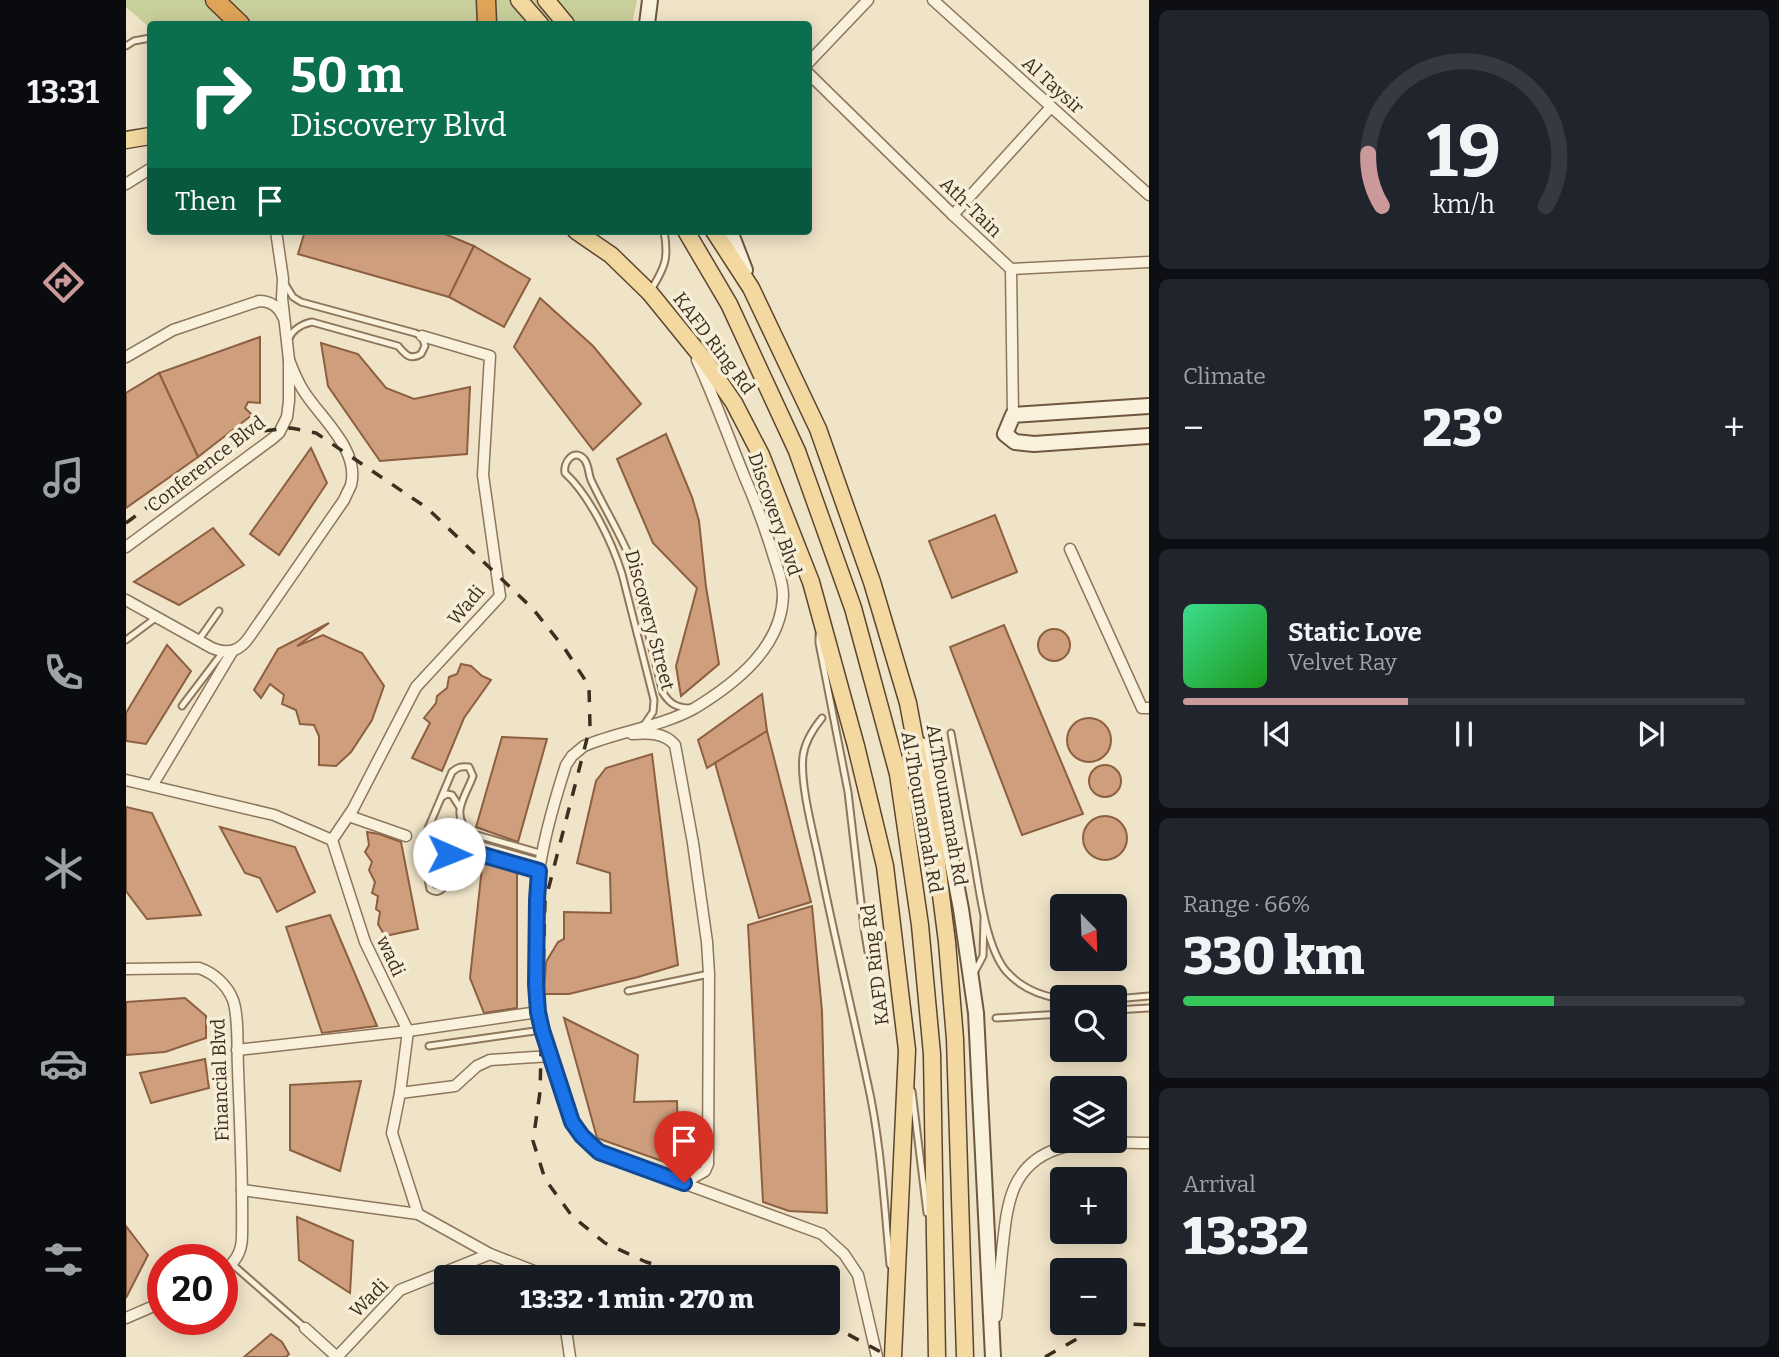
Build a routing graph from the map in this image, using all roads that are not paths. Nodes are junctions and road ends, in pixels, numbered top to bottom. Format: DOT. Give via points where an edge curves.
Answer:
graph roads {
  1 [pos="215,0"];
  2 [pos="486,0"];
  3 [pos="519,0"];
  4 [pos="546,0"];
  5 [pos="650,0"];
  6 [pos="868,0"];
  7 [pos="933,0"];
  8 [pos="237,21"];
  9 [pos="487,21"];
  10 [pos="537,21"];
  11 [pos="564,21"];
  12 [pos="647,21"];
  13 [pos="147,39"];
  14 [pos="126,46"];
  15 [pos="812,59"];
  16 [pos="812,77"];
  17 [pos="1051,107"];
  18 [pos="147,136"];
  19 [pos="126,140"];
  20 [pos="147,171"];
  21 [pos="126,184"];
  22 [pos="1149,195"];
  23 [pos="953,215"];
  24 [pos="276,235"];
  25 [pos="582,235"];
  26 [pos="664,235"];
  27 [pos="688,235"];
  28 [pos="717,235"];
  29 [pos="731,235"];
  30 [pos="1149,262"];
  31 [pos="1011,269"];
  32 [pos="283,279"];
  33 [pos="751,288"];
  34 [pos="650,293"];
  35 [pos="284,321"];
  36 [pos="422,336"];
  37 [pos="287,343"];
  38 [pos="690,343"];
  39 [pos="126,357"];
  40 [pos="289,360"];
  41 [pos="1149,406"];
  42 [pos="1013,415"];
  43 [pos="1149,436"];
  44 [pos="126,547"];
  45 [pos="1070,549"];
  46 [pos="126,600"];
  47 [pos="219,611"];
  48 [pos="157,617"];
  49 [pos="823,625"];
  50 [pos="126,640"];
  51 [pos="198,641"];
  52 [pos="227,652"];
  53 [pos="908,703"];
  54 [pos="183,706"];
  55 [pos="1149,708"];
  56 [pos="693,709"];
  57 [pos="822,718"];
  58 [pos="643,727"];
  59 [pos="951,733"];
  60 [pos="622,734"];
  61 [pos="126,780"];
  62 [pos="152,786"];
  63 [pos="442,797"];
  64 [pos="460,809"];
  65 [pos="349,816"];
  66 [pos="443,834"];
  67 [pos="406,836"];
  68 [pos="332,841"];
  69 [pos="424,861"];
  70 [pos="541,863"];
  71 [pos="440,864"];
  72 [pos="984,912"];
  73 [pos="868,952"];
  74 [pos="126,969"];
  75 [pos="709,974"];
  76 [pos="971,979"];
  77 [pos="628,991"];
  78 [pos="1050,996"];
  79 [pos="1149,996"];
  80 [pos="1127,998"];
  81 [pos="1149,1008"];
  82 [pos="1127,1009"];
  83 [pos="538,1012"];
  84 [pos="1050,1015"];
  85 [pos="996,1018"];
  86 [pos="542,1030"];
  87 [pos="408,1031"];
  88 [pos="429,1046"];
  89 [pos="237,1050"];
  90 [pos="907,1050"];
  91 [pos="551,1056"];
  92 [pos="400,1093"];
  93 [pos="1149,1143"];
  94 [pos="684,1183"];
  95 [pos="242,1190"];
  96 [pos="418,1214"];
  97 [pos="490,1254"];
  98 [pos="238,1257"];
  99 [pos="518,1265"];
  100 [pos="238,1269"];
  101 [pos="936,1282"];
  102 [pos="894,1306"];
  103 [pos="147,1309"];
  104 [pos="126,1318"];
  105 [pos="305,1328"];
  106 [pos="567,1335"];
  107 [pos="993,1355"];
  108 [pos="337,1357"];
  109 [pos="570,1357"];
  110 [pos="877,1357"];
  111 [pos="892,1357"];
  112 [pos="937,1357"];
  113 [pos="965,1357"];
  1 -- 8 [label="highway"];
  2 -- 9 [label="highway"];
  3 -- 10 [label="main road"];
  4 -- 11 [label="main road"];
  5 -- 12 [label="main road"];
  6 -- 15 [label="street"];
  7 -- 17 [label="street, Al Taysir"];
  13 -- 14 [label="lane"];
  16 -- 23 [label="street, Ath-Tain"];
  17 -- 22 [label="street, Al Taysir"];
  17 -- 23 [label="street"];
  18 -- 19 [label="main road"];
  20 -- 21 [label="street"];
  23 -- 31 [label="street, Ath-Tain"];
  24 -- 32 [label="street, Conference Blvd"];
  25 -- 34 [label="main road, KAFD Ring Rd"];
  26 -- 34 [label="lane" via="666,260"];
  27 -- 101 [label="main road, Al Thoumamah Rd" via="729,304 797,451 853,608 898,774 920,925 932,1054"];
  28 -- 33 [label="main road, ALThoumamah Rd"];
  29 -- 33 [label="main road"];
  30 -- 31 [label="street"];
  31 -- 42 [label="street"];
  32 -- 35 [label="street, Conference Blvd"];
  32 -- 36 [label="lane" via="301,302"];
  33 -- 53 [label="main road, ALThoumamah Rd" via="818,429 872,582"];
  34 -- 38 [label="main road, KAFD Ring Rd"];
  35 -- 37 [label="street, Conference Blvd"];
  35 -- 39 [label="street" via="271,303 259,300 173,330"];
  36 -- 37 [label="lane" via="424,351 412,358 398,346 312,322 298,328"];
  36 -- 65 [label="street, Wadi" via="490,356 483,475 500,596 416,687"];
  37 -- 40 [label="street, Conference Blvd"];
  38 -- 49 [label="main road, KAFD Ring Rd" via="734,403 761,455"];
  38 -- 56 [label="street, Discovery Blvd" via="762,518 783,596 775,633 765,649 733,681"];
  40 -- 44 [label="street, Conference Blvd" via="289,409 279,433"];
  40 -- 52 [label="street" via="302,390 348,452 351,486 250,636 239,649"];
  41 -- 42 [label="main road"];
  42 -- 43 [label="main road" via="1005,434 1015,442"];
  45 -- 55 [label="street" via="1142,708"];
  46 -- 48 [label="street"];
  47 -- 51 [label="lane"];
  48 -- 50 [label="lane"];
  48 -- 51 [label="street"];
  49 -- 73 [label="lane, KAFD Ring Rd" via="819,643 848,792"];
  49 -- 90 [label="main road, KAFD Ring Rd" via="884,866"];
  51 -- 52 [label="street"];
  52 -- 54 [label="lane"];
  52 -- 62 [label="street"];
  53 -- 76 [label="main road, Al Thoumamah Rd" via="941,805"];
  53 -- 113 [label="main road, ALThoumamah Rd" via="950,970"];
  56 -- 58 [label="street, Discovery Blvd"];
  56 -- 58 [label="lane, Discovery Street" via="675,706 663,693 624,542 584,459 574,456 565,464 565,473 587,500 617,556 654,700 653,712"];
  57 -- 102 [label="lane, KAFD Ring Rd" via="803,755 804,778 875,1118"];
  58 -- 60 [label="street, Discovery Blvd"];
  59 -- 72 [label="lane"];
  60 -- 70 [label="street, Discovery Blvd" via="584,746 566,765"];
  60 -- 75 [label="street" via="661,735 675,745"];
  61 -- 62 [label="street"];
  62 -- 68 [label="street" via="274,814"];
  63 -- 64 [label="lane" via="452,795"];
  63 -- 64 [label="lane" via="452,772 468,767 472,776"];
  63 -- 69 [label="lane" via="421,845"];
  64 -- 70 [label="lane" via="461,821 470,833"];
  65 -- 67 [label="street"];
  65 -- 68 [label="street, Wadi"];
  66 -- 70 [label="lane"];
  68 -- 87 [label="street, wadi" via="365,942"];
  69 -- 71 [label="lane" via="431,866"];
  69 -- 71 [label="lane" via="430,889 437,891 444,886"];
  70 -- 71 [label="lane" via="462,849 441,859"];
  70 -- 83 [label="street, Discovery Blvd"];
  72 -- 76 [label="lane, Al Thoumamah Rd" via="983,956"];
  72 -- 78 [label="lane" via="1005,970 1029,989"];
  74 -- 89 [label="street, Financial Blvd" via="194,968 213,974 224,985 236,1011"];
  75 -- 77 [label="lane"];
  75 -- 94 [label="street" via="708,1164 705,1171"];
  76 -- 107 [label="main road, Al Thoumamah Rd"];
  79 -- 80 [label="lane"];
  81 -- 82 [label="lane"];
  83 -- 86 [label="street, Discovery Blvd"];
  83 -- 87 [label="street"];
  84 -- 85 [label="lane"];
  86 -- 88 [label="lane"];
  86 -- 91 [label="street, Discovery Blvd"];
  87 -- 89 [label="street"];
  87 -- 92 [label="street"];
  89 -- 95 [label="street, Financial Blvd"];
  90 -- 101 [label="lane"];
  90 -- 102 [label="main road, KAFD Ring Rd"];
  91 -- 92 [label="street" via="490,1060 455,1086"];
  91 -- 94 [label="street, Discovery Blvd" via="572,1122 599,1152"];
  92 -- 96 [label="street" via="392,1133"];
  93 -- 107 [label="street" via="1057,1149 1037,1159 1019,1177 1007,1206"];
  94 -- 110 [label="street, Discovery Blvd" via="822,1234 833,1243 858,1275"];
  95 -- 96 [label="street"];
  95 -- 98 [label="street, Financial Blvd"];
  96 -- 97 [label="street"];
  97 -- 99 [label="street"];
  97 -- 108 [label="street, Wadi" via="400,1290"];
  100 -- 105 [label="lane"];
  101 -- 112 [label="main road, Al Thoumamah Rd"];
  102 -- 111 [label="main road, KAFD Ring Rd"];
  103 -- 104 [label="street"];
  105 -- 108 [label="street"];
  106 -- 109 [label="street"];
}
